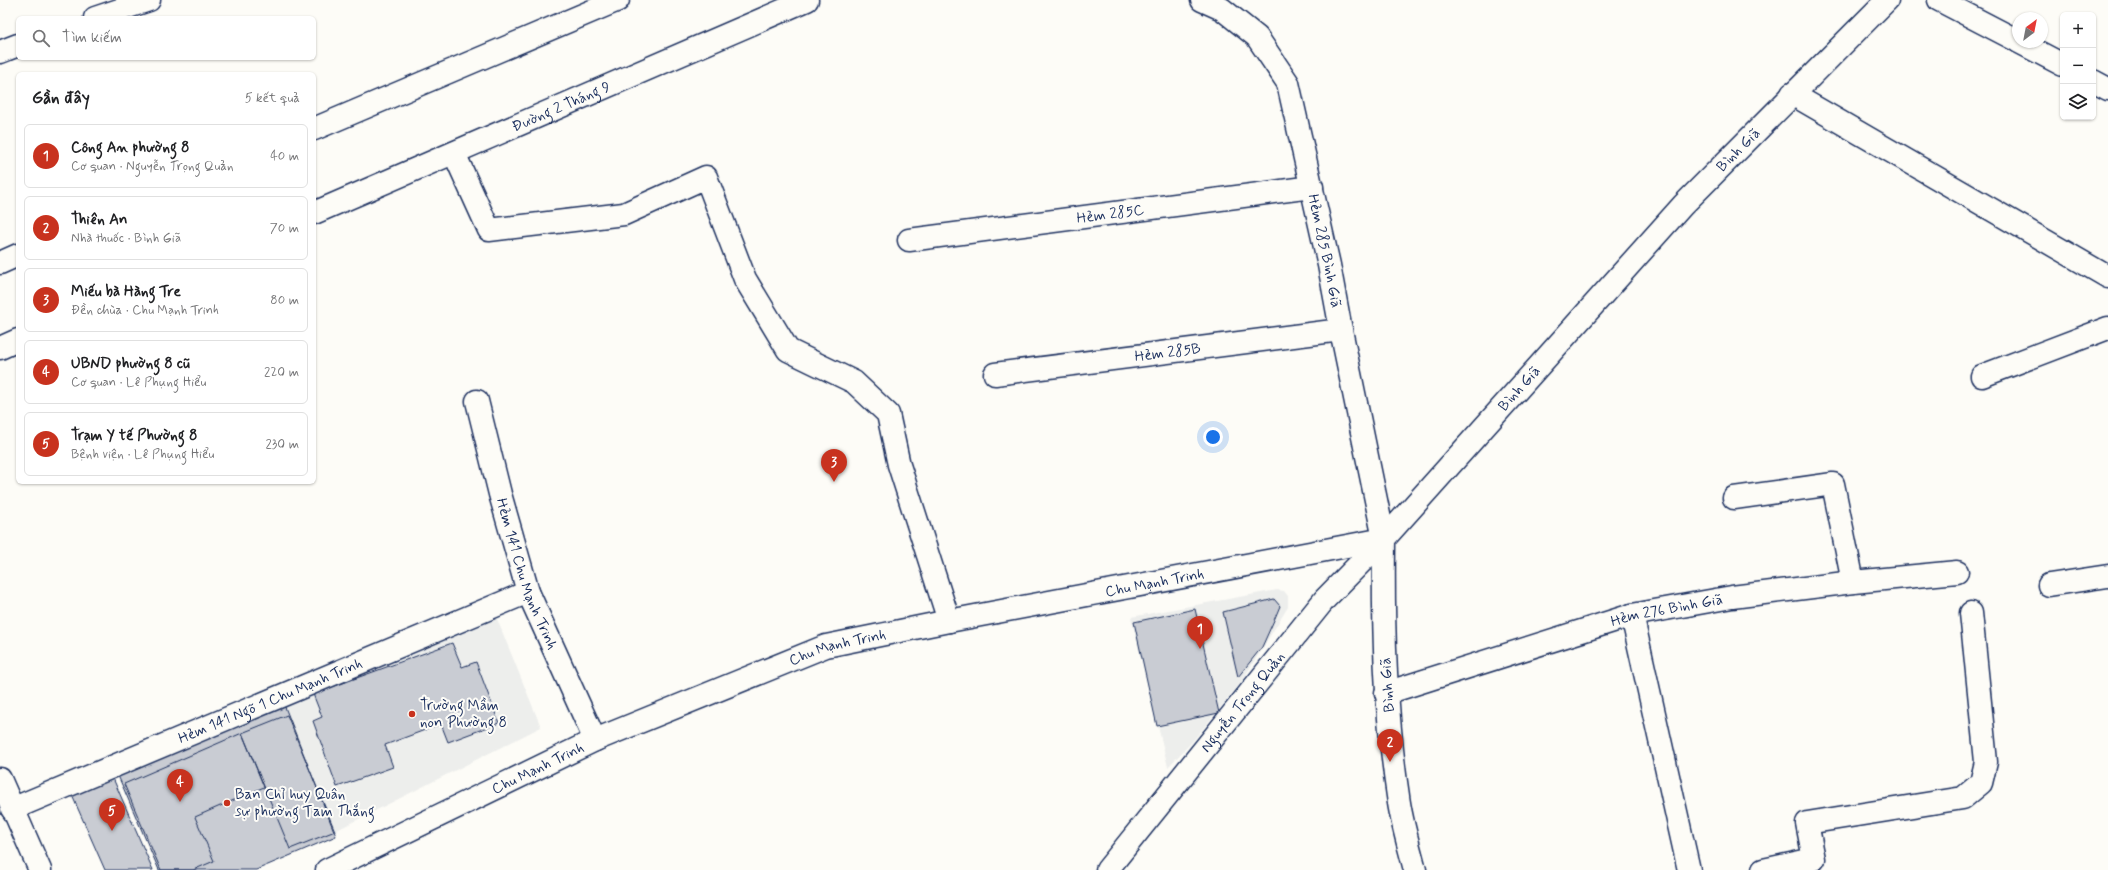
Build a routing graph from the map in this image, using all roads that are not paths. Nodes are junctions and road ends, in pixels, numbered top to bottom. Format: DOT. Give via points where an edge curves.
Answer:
graph roads {
  1 [pos="149,0"];
  2 [pos="618,0"];
  3 [pos="808,0"];
  4 [pos="1202,0"];
  5 [pos="1887,0"];
  6 [pos="1939,0"];
  7 [pos="101,16"];
  8 [pos="2012,38"];
  9 [pos="16,45"];
  10 [pos="2030,48"];
  11 [pos="0,52"];
  12 [pos="2060,63"];
  13 [pos="2096,83"];
  14 [pos="2108,89"];
  15 [pos="1792,94"];
  16 [pos="316,128"];
  17 [pos="454,153"];
  18 [pos="1312,187"];
  19 [pos="316,212"];
  20 [pos="909,240"];
  21 [pos="16,256"];
  22 [pos="0,263"];
  23 [pos="2108,277"];
  24 [pos="2108,328"];
  25 [pos="1341,330"];
  26 [pos="16,341"];
  27 [pos="0,348"];
  28 [pos="995,374"];
  29 [pos="1982,376"];
  30 [pos="477,401"];
  31 [pos="1734,498"];
  32 [pos="1384,539"];
  33 [pos="1957,572"];
  34 [pos="2108,576"];
  35 [pos="1853,582"];
  36 [pos="2049,584"];
  37 [pos="528,592"];
  38 [pos="1971,613"];
  39 [pos="1632,615"];
  40 [pos="949,621"];
  41 [pos="1386,693"];
  42 [pos="595,740"];
  43 [pos="0,779"];
  44 [pos="12,809"];
  45 [pos="40,870"];
  46 [pos="327,870"];
  47 [pos="1107,870"];
  48 [pos="1415,870"];
  49 [pos="1688,870"];
  50 [pos="1763,870"];
  1 -- 7 [label="street"];
  2 -- 16 [label="street"];
  3 -- 17 [label="street, Đường 2 Tháng 9"];
  4 -- 18 [label="street, Hẻm 285 Bình Giã" via="1222,9 1257,37 1288,83"];
  5 -- 15 [label="street, Bình Giã"];
  6 -- 8 [label="street"];
  9 -- 11 [label="street"];
  10 -- 12 [label="street"];
  13 -- 14 [label="street"];
  15 -- 23 [label="street"];
  15 -- 32 [label="street, Bình Giã" via="1683,206"];
  17 -- 19 [label="street, Đường 2 Tháng 9"];
  17 -- 40 [label="street" via="489,230 624,214 706,177 745,279 788,350 854,382 888,414 899,465"];
  18 -- 20 [label="street, Hẻm 285C"];
  18 -- 25 [label="street, Hẻm 285 Bình Giã"];
  21 -- 22 [label="street"];
  24 -- 29 [label="street"];
  25 -- 28 [label="street, Hẻm 285B"];
  25 -- 32 [label="street, Hẻm 285 Bình Giã"];
  26 -- 27 [label="street"];
  30 -- 37 [label="street, Hẻm 141 Chu Mạnh Trinh"];
  31 -- 35 [label="street" via="1833,484"];
  32 -- 40 [label="street, Chu Mạnh Trinh"];
  32 -- 41 [label="street, Bình Giã"];
  32 -- 47 [label="street, Nguyễn Trọng Quản" via="1326,599"];
  33 -- 35 [label="street, Hẻm 276 Bình Giã"];
  34 -- 36 [label="street"];
  35 -- 39 [label="street, Hẻm 276 Bình Giã" via="1732,597"];
  37 -- 42 [label="street, Hẻm 141 Chu Mạnh Trinh"];
  37 -- 44 [label="street, Hẻm 141 Ngõ 1 Chu Mạnh Trinh"];
  38 -- 50 [label="street" via="1986,762 1981,783 1963,798 1807,823 1814,859"];
  39 -- 41 [label="street, Hẻm 276 Bình Giã"];
  39 -- 49 [label="street"];
  40 -- 42 [label="street, Chu Mạnh Trinh" via="826,646"];
  41 -- 48 [label="street, Bình Giã" via="1398,797"];
  42 -- 46 [label="street, Chu Mạnh Trinh"];
  43 -- 44 [label="street"];
  44 -- 45 [label="street"];
}
